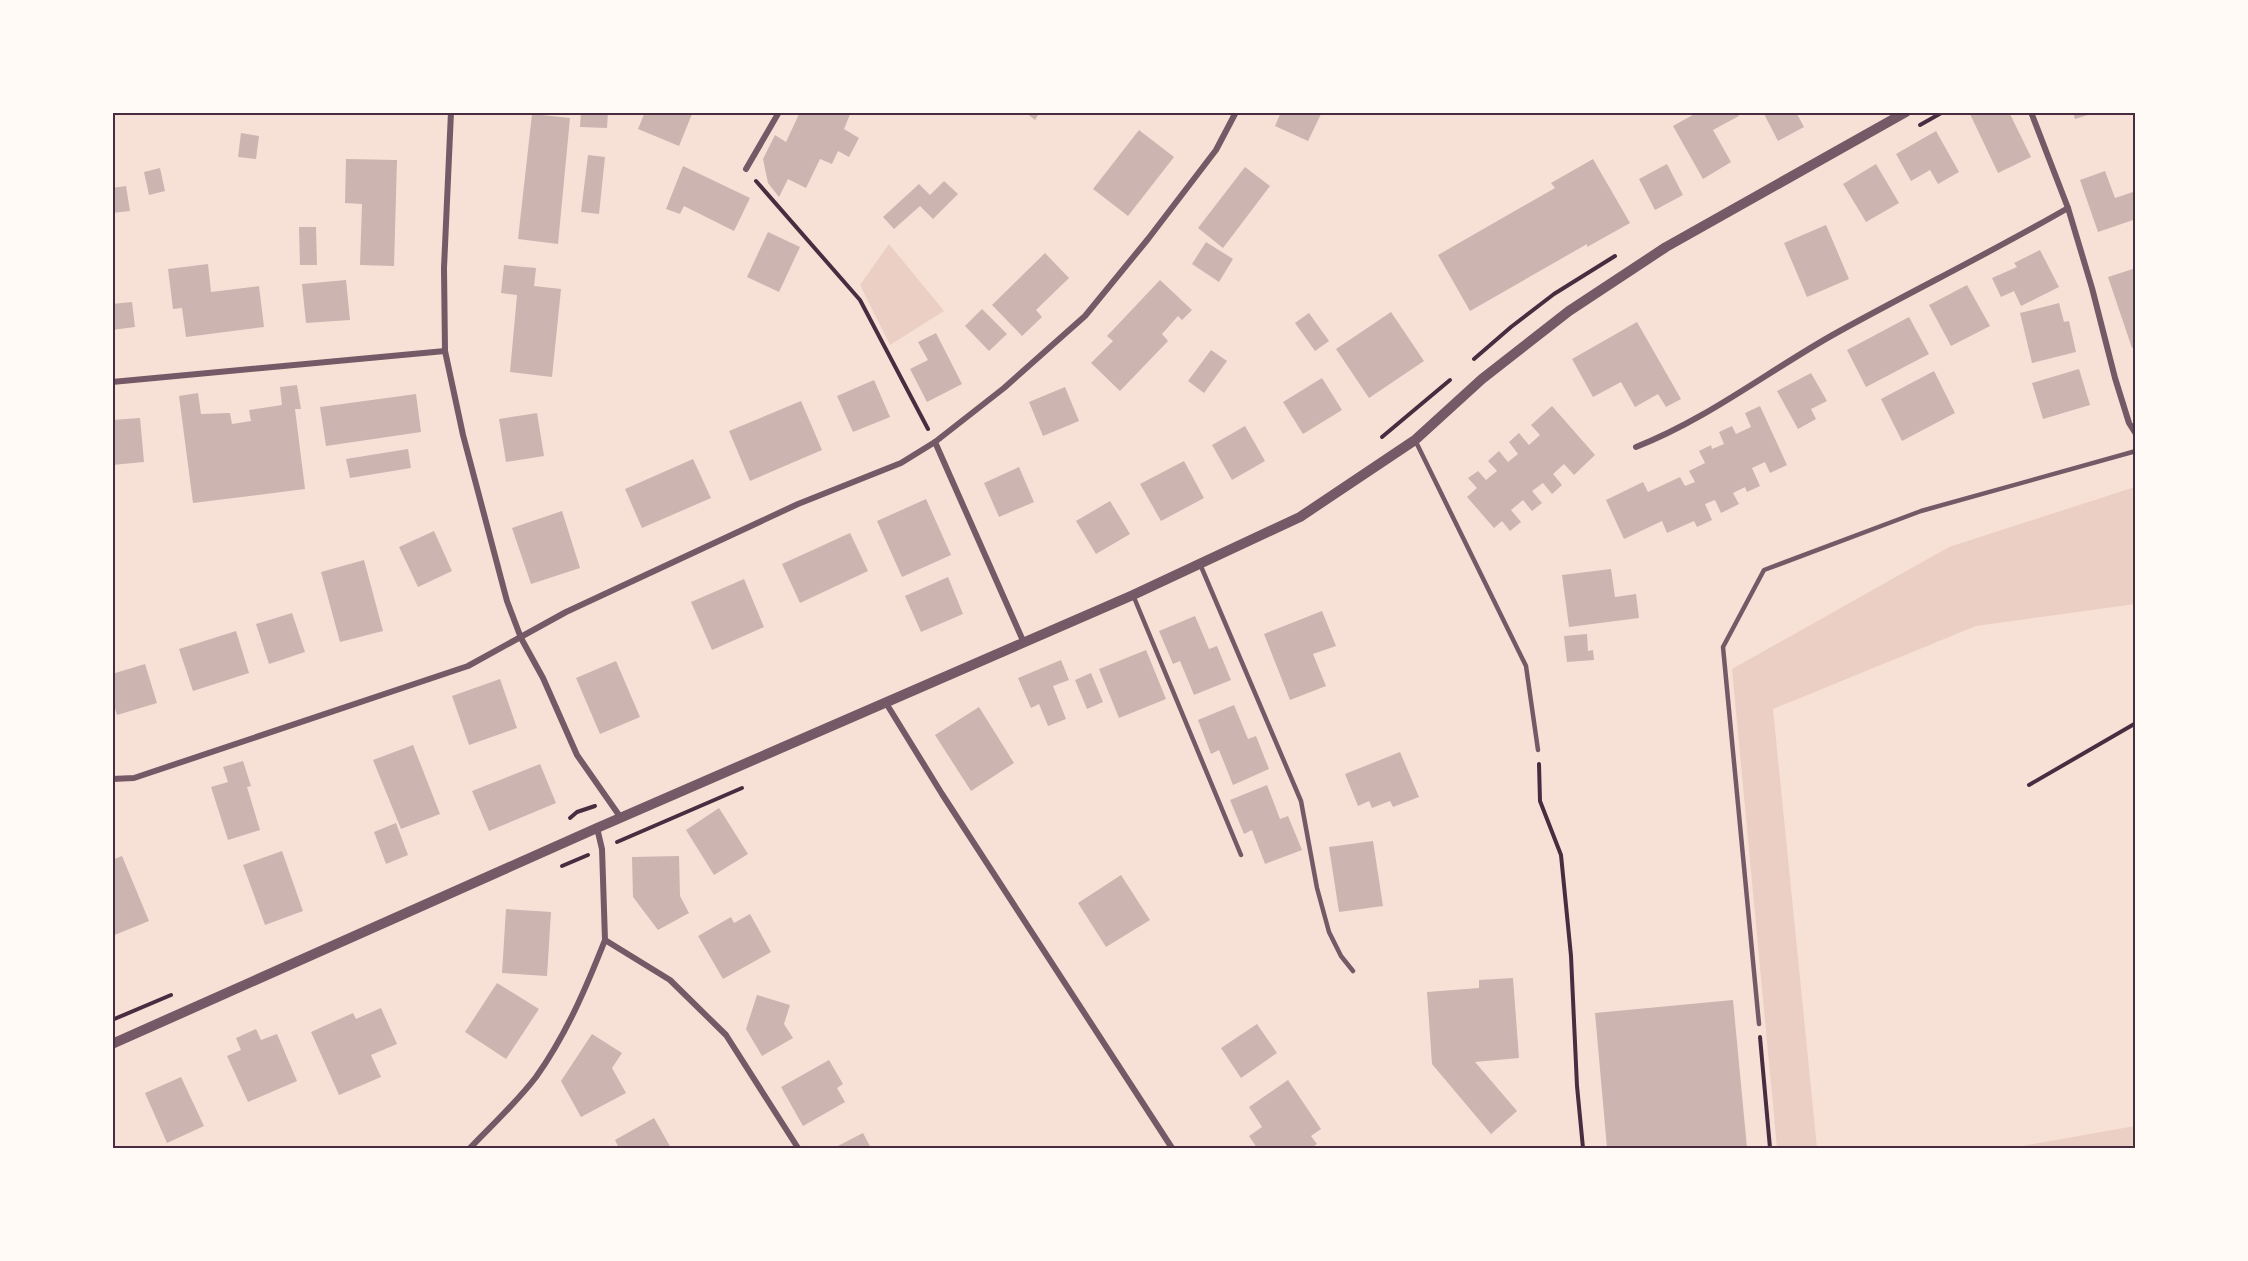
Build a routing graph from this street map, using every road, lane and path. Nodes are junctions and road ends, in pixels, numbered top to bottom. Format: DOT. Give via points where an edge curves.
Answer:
graph roads {
  1 [pos="451,112"];
  2 [pos="779,112"];
  3 [pos="1236,112"];
  4 [pos="1906,112"];
  5 [pos="2031,112"];
  6 [pos="746,169"];
  7 [pos="2068,208"];
  8 [pos="445,351"];
  9 [pos="112,382"];
  10 [pos="2136,434"];
  11 [pos="1415,440"];
  12 [pos="935,442"];
  13 [pos="1636,447"];
  14 [pos="2136,452"];
  15 [pos="1200,564"];
  16 [pos="1133,595"];
  17 [pos="521,638"];
  18 [pos="1024,643"];
  19 [pos="886,703"];
  20 [pos="2136,723"];
  21 [pos="1538,750"];
  22 [pos="112,779"];
  23 [pos="2029,785"];
  24 [pos="621,818"];
  25 [pos="597,828"];
  26 [pos="1241,855"];
  27 [pos="605,940"];
  28 [pos="1353,971"];
  29 [pos="1759,1024"];
  30 [pos="112,1044"];
  31 [pos="470,1149"];
  32 [pos="798,1149"];
  33 [pos="1172,1149"];
  34 [pos="1583,1149"];
  35 [pos="1770,1149"];
  1 -- 8 [label="street" via="444,268"];
  2 -- 6 [label="street"];
  3 -- 12 [label="street" via="1216,150 1085,316 1004,388"];
  4 -- 11 [label="street" via="1636,266 1560,318 1482,379"];
  5 -- 7 [label="street"];
  6 -- 12 [label="path" via="860,300"];
  7 -- 10 [label="street" via="2128,423"];
  7 -- 13 [label="street" via="1837,333 1667,435"];
  8 -- 9 [label="street"];
  8 -- 17 [label="street" via="463,435 507,601"];
  11 -- 15 [label="street" via="1300,517"];
  11 -- 21 [label="lane" via="1526,666"];
  12 -- 17 [label="street" via="901,463 798,504 566,612"];
  12 -- 18 [label="street"];
  14 -- 29 [label="lane" via="1921,511 1764,570 1723,647"];
  15 -- 16 [label="street"];
  15 -- 28 [label="lane" via="1301,801 1329,932"];
  16 -- 18 [label="street"];
  16 -- 26 [label="lane"];
  17 -- 22 [label="street" via="468,666 134,778"];
  17 -- 24 [label="street" via="577,754"];
  18 -- 19 [label="street"];
  19 -- 24 [label="street"];
  19 -- 33 [label="street"];
  20 -- 23 [label="path"];
  21 -- 34 [label="path" via="1540,801 1561,855"];
  24 -- 25 [label="street"];
  25 -- 27 [label="street" via="602,849"];
  25 -- 30 [label="street"];
  27 -- 31 [label="street" via="559,1042 535,1078"];
  27 -- 32 [label="street" via="670,980 726,1035"];
  29 -- 35 [label="path"];
}
